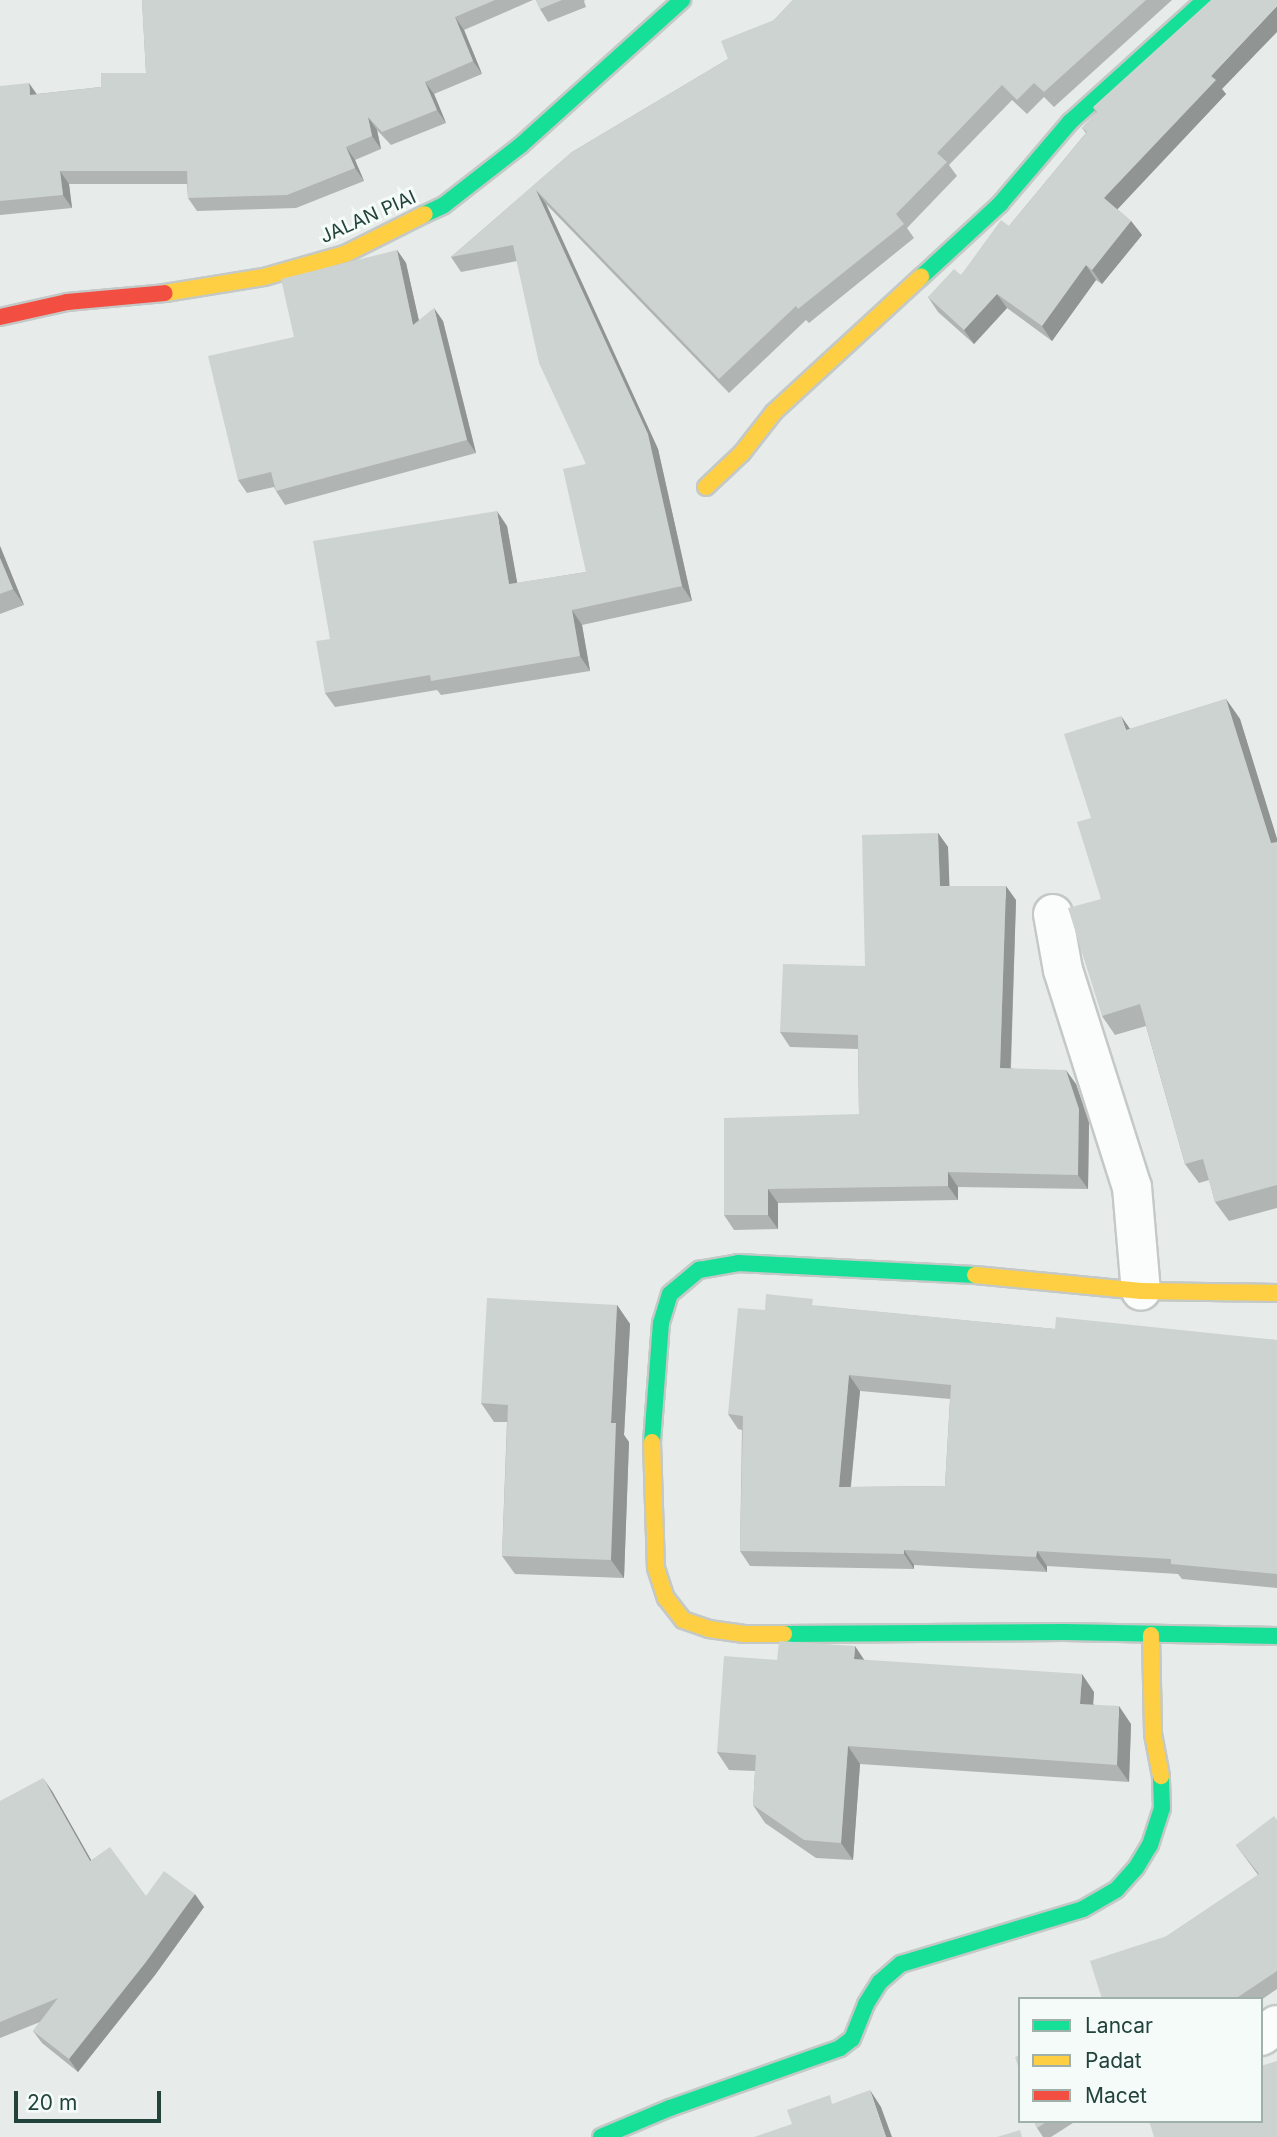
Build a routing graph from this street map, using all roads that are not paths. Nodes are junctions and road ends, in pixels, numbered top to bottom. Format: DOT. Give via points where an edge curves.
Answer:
graph roads {
  1 [pos="682,0"];
  2 [pos="1205,0"];
  3 [pos="0,317"];
  4 [pos="706,486"];
  5 [pos="1053,914"];
  6 [pos="1141,1291"];
  7 [pos="1277,1293"];
  8 [pos="1151,1635"];
  9 [pos="1277,1636"];
  10 [pos="601,2137"];
  1 -- 3 [label="street, JALAN PIAI" via="521,145 444,205 345,254 264,277 167,293 67,302"];
  2 -- 4 [label="street" via="1070,122 1000,204 774,412 742,453"];
  5 -- 6 [label="street" via="1063,970 1132,1187"];
  6 -- 7 [label="street"];
  6 -- 8 [label="street" via="924,1271 738,1263 699,1270 670,1294 661,1323 653,1462 656,1568 666,1598 683,1619 743,1634"];
  8 -- 9 [label="street"];
  8 -- 10 [label="street" via="1161,1808 1150,1845 1117,1889 1083,1909 901,1964 880,1982 852,2039 840,2048"];
}
